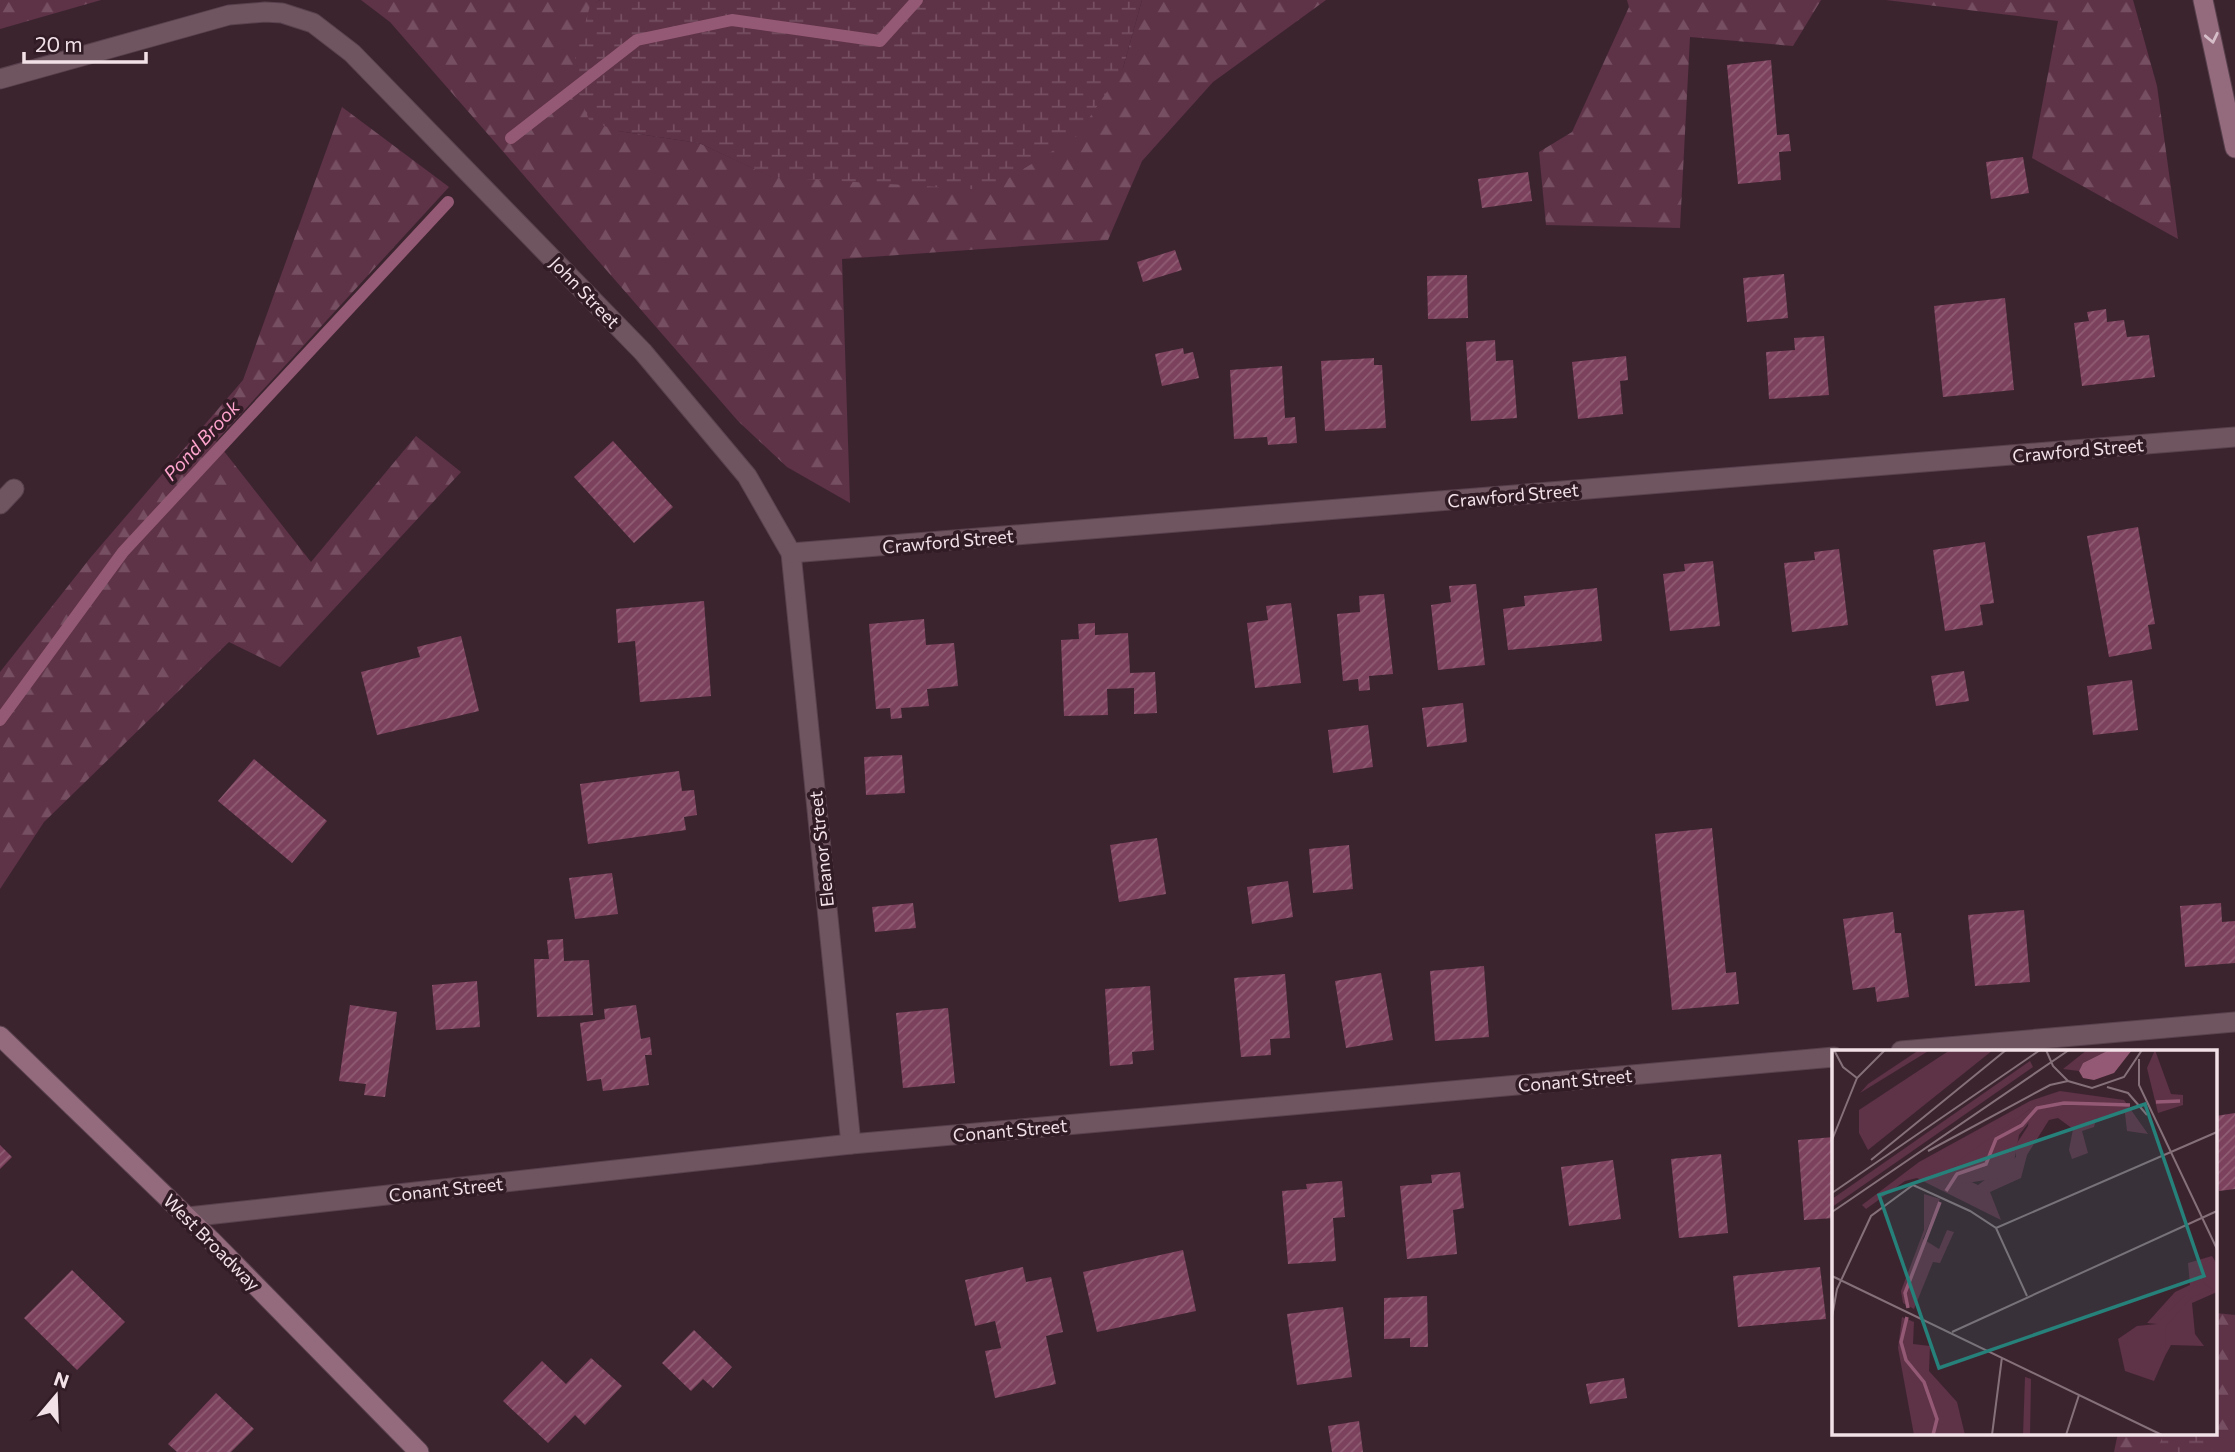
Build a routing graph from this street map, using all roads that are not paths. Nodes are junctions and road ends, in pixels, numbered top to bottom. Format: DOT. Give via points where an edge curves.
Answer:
graph roads {
  1 [pos="2203,0"];
  2 [pos="0,79"];
  3 [pos="2235,148"];
  4 [pos="2235,437"];
  5 [pos="14,489"];
  6 [pos="0,504"];
  7 [pos="791,554"];
  8 [pos="2235,1022"];
  9 [pos="0,1036"];
  10 [pos="1913,1050"];
  11 [pos="1832,1057"];
  12 [pos="851,1144"];
  13 [pos="188,1217"];
  14 [pos="419,1452"];
  1 -- 3 [label="main road, one-way"];
  2 -- 7 [label="street, John Street" via="229,15 282,13 313,23 352,53 643,352 747,475"];
  4 -- 7 [label="street, Crawford Street"];
  5 -- 6 [label="street"];
  7 -- 12 [label="street, Eleanor Street"];
  8 -- 10 [label="street"];
  9 -- 13 [label="main road, West Broadway"];
  11 -- 12 [label="street, Conant Street"];
  12 -- 13 [label="street, Conant Street"];
  13 -- 14 [label="main road, West Broadway"];
}
